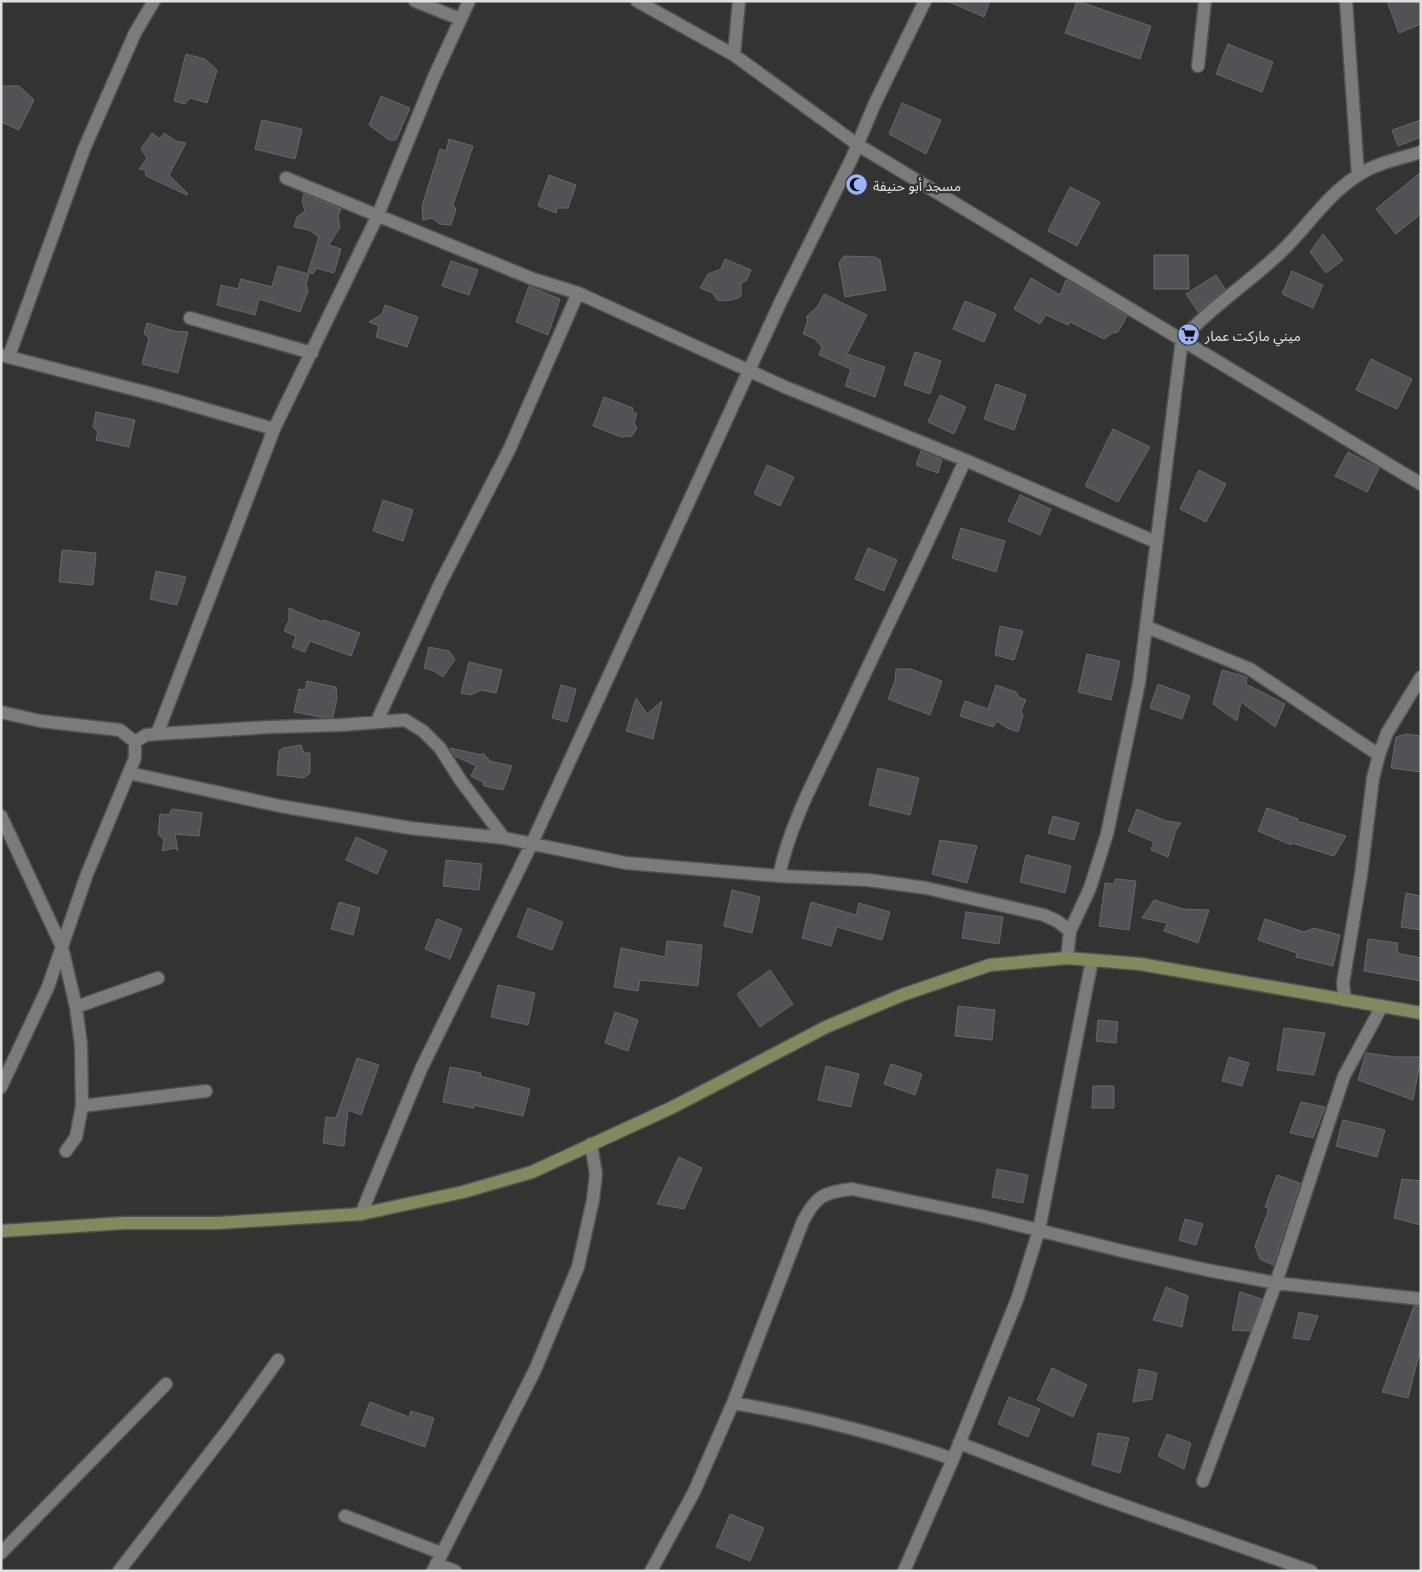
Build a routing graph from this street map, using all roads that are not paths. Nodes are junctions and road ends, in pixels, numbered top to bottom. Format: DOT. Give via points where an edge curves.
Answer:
graph roads {
  1 [pos="154,1"];
  2 [pos="415,1"];
  3 [pos="469,1"];
  4 [pos="637,1"];
  5 [pos="739,1"];
  6 [pos="925,1"];
  7 [pos="1206,1"];
  8 [pos="1346,1"];
  9 [pos="460,19"];
  10 [pos="734,55"];
  11 [pos="1198,66"];
  12 [pos="858,146"];
  13 [pos="1421,152"];
  14 [pos="1358,175"];
  15 [pos="286,178"];
  16 [pos="377,217"];
  17 [pos="578,293"];
  18 [pos="190,318"];
  19 [pos="1182,339"];
  20 [pos="312,354"];
  21 [pos="5,356"];
  22 [pos="750,371"];
  23 [pos="274,429"];
  24 [pos="965,460"];
  25 [pos="1421,484"];
  26 [pos="1156,542"];
  27 [pos="1147,627"];
  28 [pos="1421,677"];
  29 [pos="1,712"];
  30 [pos="377,721"];
  31 [pos="157,734"];
  32 [pos="135,742"];
  33 [pos="1379,756"];
  34 [pos="130,773"];
  35 [pos="1,816"];
  36 [pos="504,838"];
  37 [pos="532,844"];
  38 [pos="779,876"];
  39 [pos="1070,931"];
  40 [pos="62,947"];
  41 [pos="1067,958"];
  42 [pos="1092,960"];
  43 [pos="158,978"];
  44 [pos="1345,1000"];
  45 [pos="1382,1006"];
  46 [pos="76,1007"];
  47 [pos="1421,1013"];
  48 [pos="1,1087"];
  49 [pos="206,1091"];
  50 [pos="82,1106"];
  51 [pos="591,1144"];
  52 [pos="66,1151"];
  53 [pos="361,1214"];
  54 [pos="1039,1230"];
  55 [pos="1,1231"];
  56 [pos="1276,1283"];
  57 [pos="1421,1299"];
  58 [pos="278,1360"];
  59 [pos="166,1384"];
  60 [pos="734,1404"];
  61 [pos="959,1444"];
  62 [pos="953,1460"];
  63 [pos="1203,1481"];
  64 [pos="345,1516"];
  65 [pos="1,1553"];
  66 [pos="436,1562"];
  67 [pos="119,1571"];
  68 [pos="455,1571"];
  69 [pos="651,1571"];
  70 [pos="904,1571"];
  71 [pos="1310,1571"];
  1 -- 21 [label="street" via="135,33 84,149"];
  2 -- 9 [label="street"];
  3 -- 9 [label="street"];
  4 -- 10 [label="street"];
  5 -- 10 [label="street"];
  6 -- 12 [label="street" via="875,103"];
  7 -- 11 [label="street"];
  8 -- 14 [label="street"];
  9 -- 16 [label="street"];
  10 -- 12 [label="street"];
  12 -- 19 [label="street"];
  12 -- 22 [label="street"];
  13 -- 14 [label="street"];
  14 -- 19 [label="street" via="1326,202 1283,250"];
  15 -- 16 [label="street"];
  16 -- 17 [label="street" via="533,279"];
  16 -- 20 [label="street"];
  17 -- 22 [label="street"];
  17 -- 30 [label="street" via="502,465 440,584"];
  18 -- 20 [label="street"];
  19 -- 25 [label="street"];
  19 -- 26 [label="street"];
  20 -- 23 [label="street"];
  21 -- 23 [label="street"];
  22 -- 24 [label="street"];
  22 -- 37 [label="street"];
  23 -- 31 [label="street"];
  24 -- 26 [label="street"];
  24 -- 38 [label="street" via="817,775 789,839"];
  26 -- 27 [label="street"];
  27 -- 33 [label="street" via="1250,669"];
  27 -- 39 [label="street" via="1139,683 1107,834 1090,888"];
  28 -- 33 [label="street" via="1387,733"];
  29 -- 32 [label="street" via="40,721 120,730"];
  30 -- 31 [label="street"];
  30 -- 36 [label="street" via="405,720 423,731 440,748"];
  31 -- 32 [label="street" via="146,735"];
  32 -- 34 [label="street" via="135,758"];
  33 -- 44 [label="street" via="1343,983"];
  34 -- 36 [label="street" via="280,806 410,828"];
  34 -- 40 [label="street"];
  35 -- 40 [label="street"];
  36 -- 37 [label="street"];
  37 -- 38 [label="street" via="626,863"];
  37 -- 53 [label="street" via="421,1069"];
  38 -- 39 [label="street" via="868,880 926,888 1044,915"];
  39 -- 41 [label="street"];
  40 -- 46 [label="street"];
  40 -- 48 [label="street" via="48,988"];
  41 -- 42 [label="main road"];
  41 -- 51 [label="main road" via="990,965 902,994 826,1027 673,1107"];
  42 -- 44 [label="main road" via="1140,964"];
  42 -- 54 [label="street"];
  43 -- 46 [label="street"];
  44 -- 45 [label="main road"];
  45 -- 47 [label="main road"];
  45 -- 56 [label="street" via="1344,1076"];
  46 -- 50 [label="street" via="81,1045"];
  49 -- 50 [label="street"];
  50 -- 52 [label="street" via="76,1137"];
  51 -- 53 [label="main road" via="532,1172 463,1192"];
  51 -- 66 [label="street" via="596,1174 578,1266 535,1370"];
  53 -- 55 [label="main road"];
  54 -- 56 [label="street"];
  54 -- 60 [label="street" via="852,1189 821,1196 812,1204 803,1221"];
  54 -- 61 [label="street" via="1018,1297"];
  56 -- 57 [label="street"];
  56 -- 63 [label="street"];
  58 -- 67 [label="street"];
  59 -- 65 [label="street"];
  60 -- 62 [label="street" via="797,1414 872,1432"];
  60 -- 69 [label="street" via="694,1492"];
  61 -- 62 [label="street"];
  61 -- 71 [label="street"];
  62 -- 70 [label="street"];
  64 -- 66 [label="street"];
  66 -- 68 [label="street"];
}
